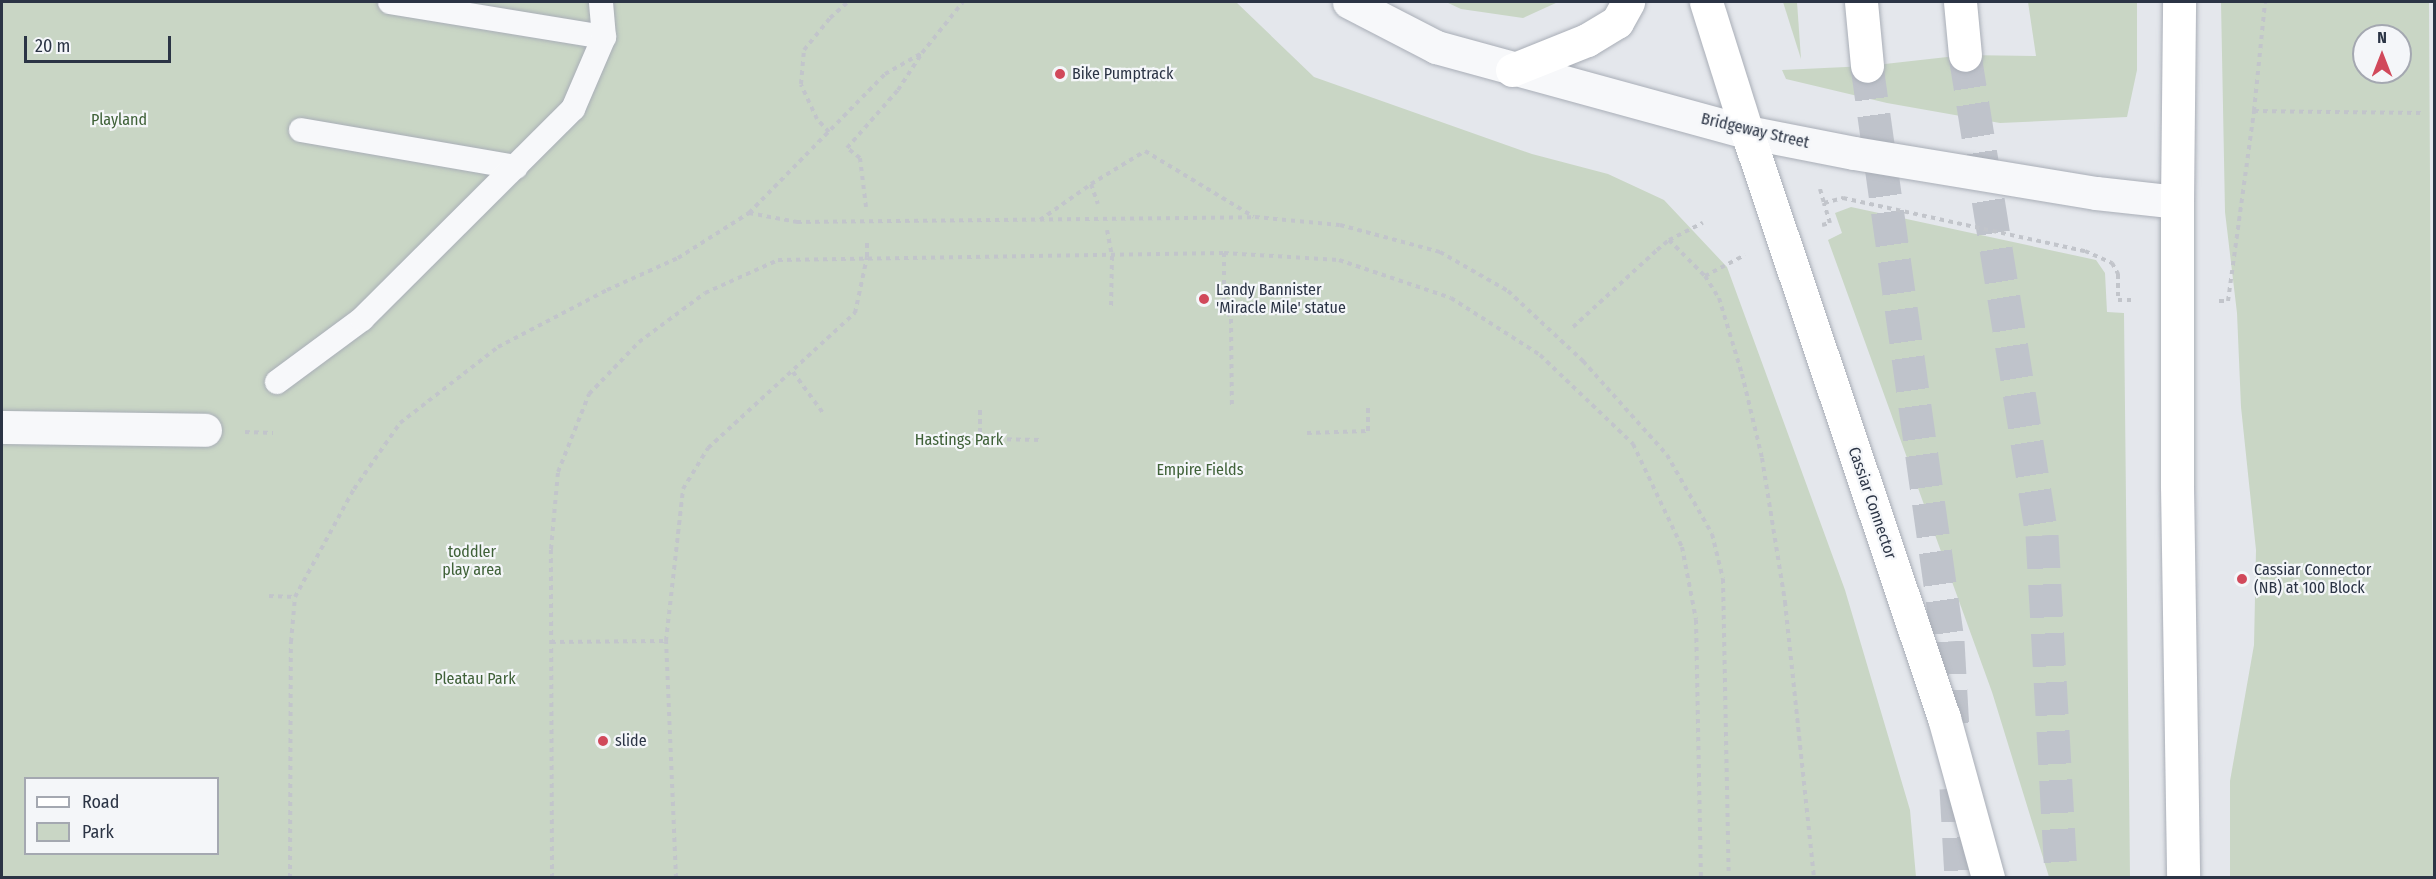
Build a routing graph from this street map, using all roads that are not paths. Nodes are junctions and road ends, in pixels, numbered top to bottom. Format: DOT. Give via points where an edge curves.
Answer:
graph roads {
  1 [pos="390,2"];
  2 [pos="601,2"];
  3 [pos="1349,2"];
  4 [pos="1628,2"];
  5 [pos="1706,2"];
  6 [pos="1861,2"];
  7 [pos="1960,2"];
  8 [pos="2179,2"];
  9 [pos="604,37"];
  10 [pos="1965,55"];
  11 [pos="1867,66"];
  12 [pos="1512,70"];
  13 [pos="301,130"];
  14 [pos="1747,132"];
  15 [pos="516,166"];
  16 [pos="2177,202"];
  17 [pos="277,382"];
  18 [pos="2,427"];
  19 [pos="205,430"];
  20 [pos="1988,878"];
  21 [pos="2183,878"];
  1 -- 9 [label="lane"];
  2 -- 9 [label="lane"];
  3 -- 12 [label="street, Bridgeway Street" via="1436,47"];
  4 -- 12 [label="main road" via="1617,22 1587,40"];
  5 -- 14 [label="main road, Cassiar Connector"];
  6 -- 11 [label="main road"];
  7 -- 10 [label="main road"];
  8 -- 16 [label="main road"];
  9 -- 15 [label="lane" via="573,109"];
  12 -- 14 [label="street, Bridgeway Street"];
  13 -- 15 [label="lane"];
  14 -- 16 [label="street, Bridgeway Street" via="2084,191"];
  14 -- 20 [label="main road, Cassiar Connector" via="1944,718"];
  15 -- 17 [label="lane" via="362,319"];
  16 -- 21 [label="main road"];
  18 -- 19 [label="street"];
}
